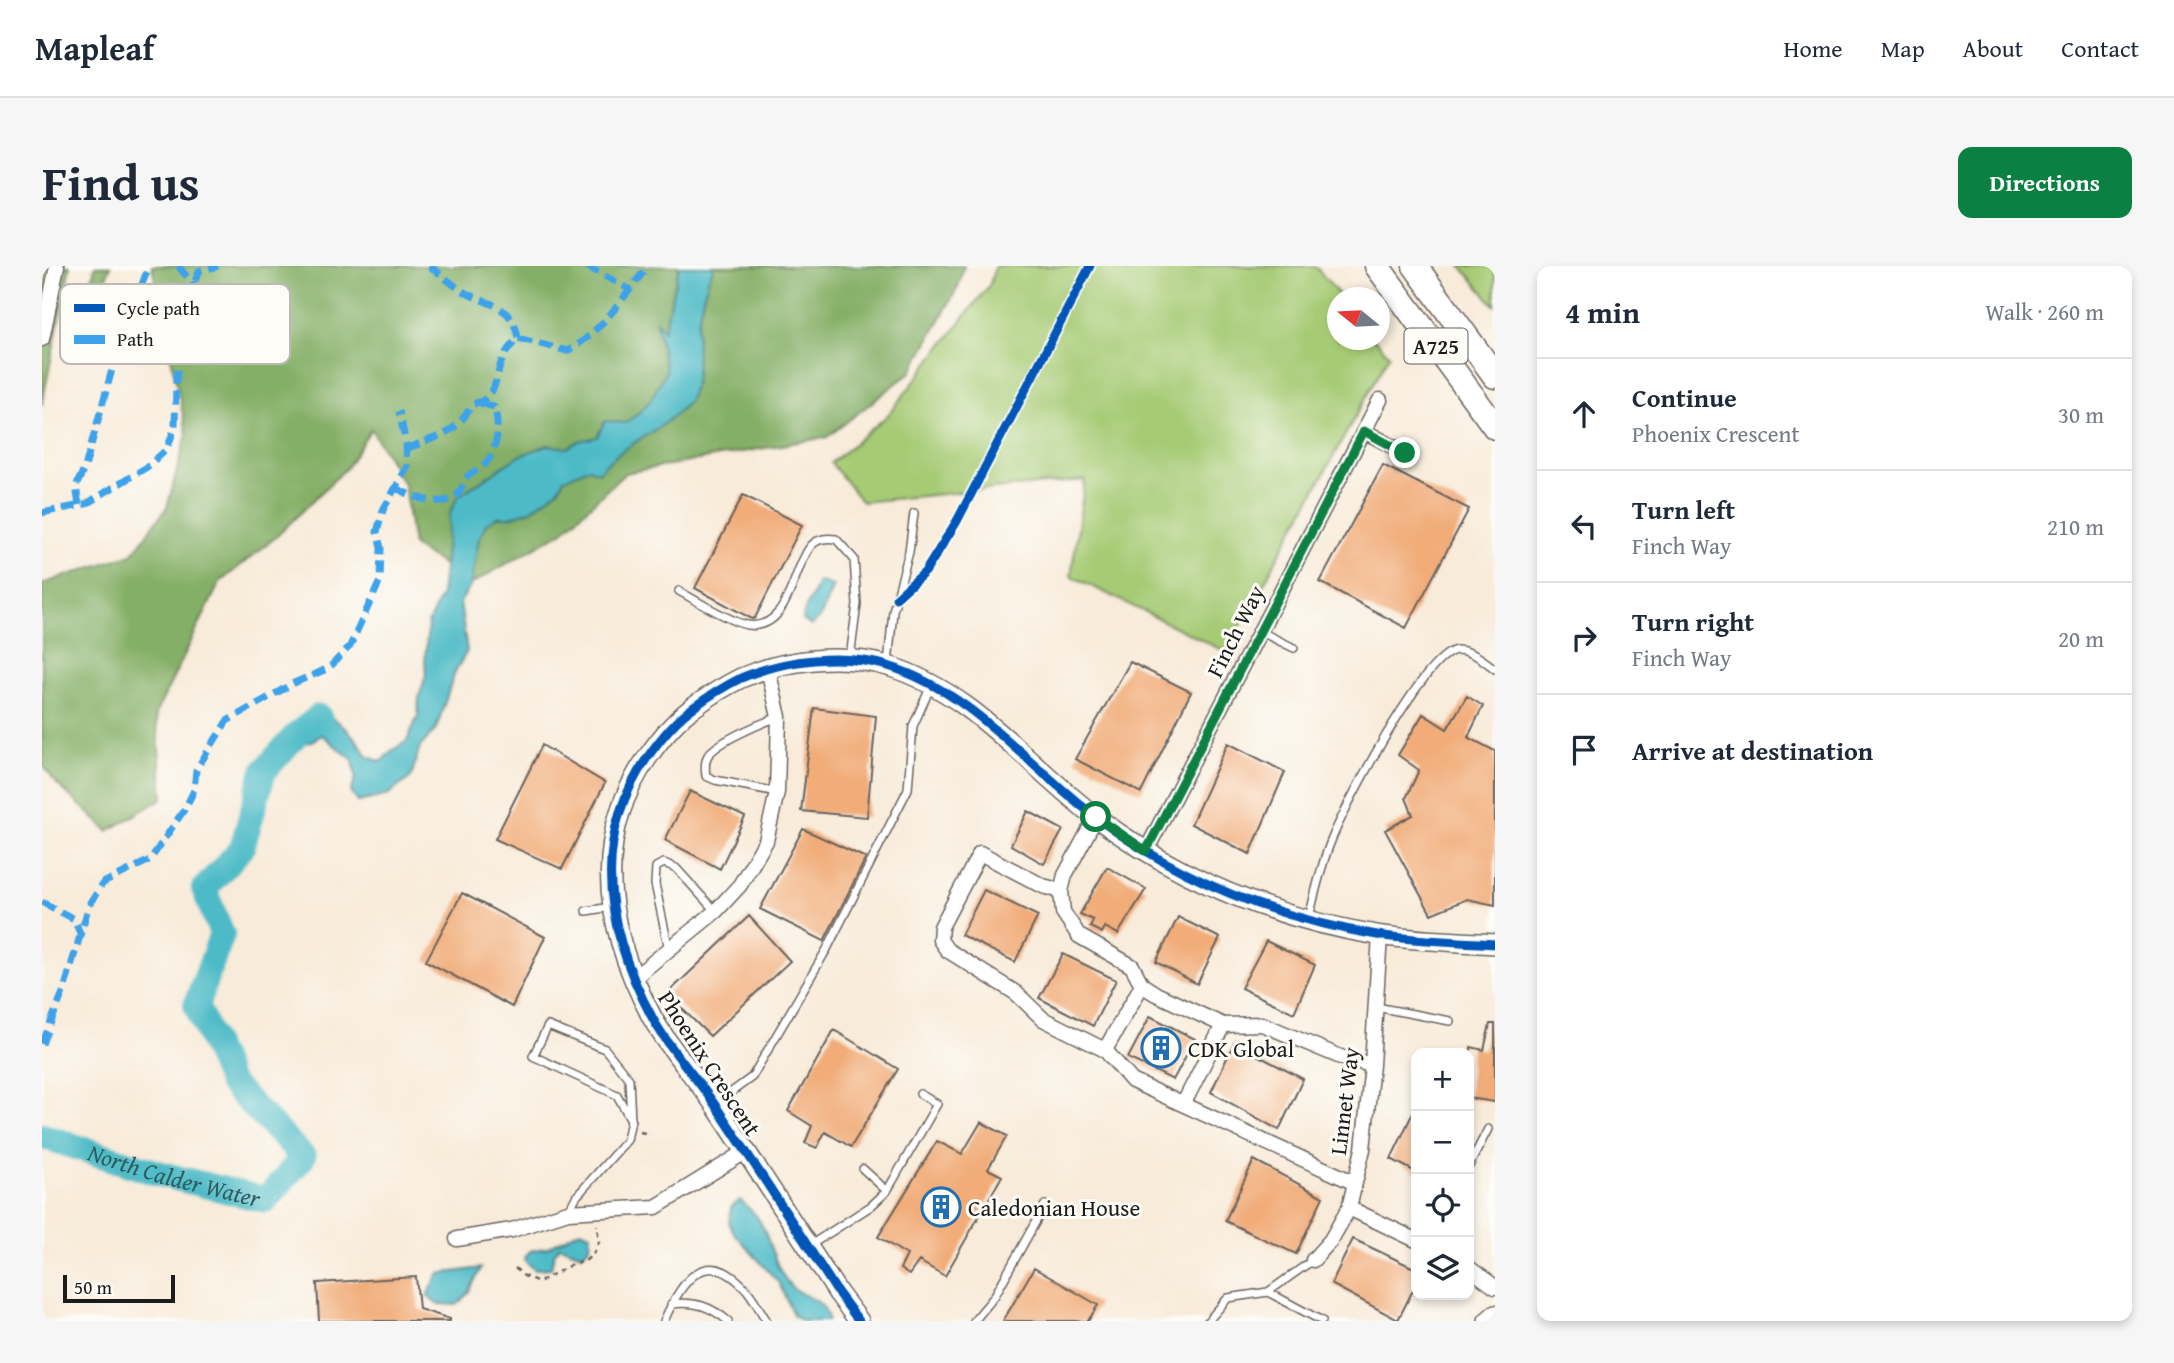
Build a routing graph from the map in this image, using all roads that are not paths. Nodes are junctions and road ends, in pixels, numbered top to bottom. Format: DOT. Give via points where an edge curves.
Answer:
graph roads {
  1 [pos="57,266"];
  2 [pos="1377,266"];
  3 [pos="1415,266"];
  4 [pos="42,339"];
  5 [pos="1495,376"];
  6 [pos="1380,400"];
  7 [pos="1495,427"];
  8 [pos="1364,431"];
  9 [pos="1405,453"];
  10 [pos="914,513"];
  11 [pos="679,591"];
  12 [pos="1261,632"];
  13 [pos="1294,648"];
  14 [pos="850,658"];
  15 [pos="888,666"];
  16 [pos="768,669"];
  17 [pos="1495,669"];
  18 [pos="932,684"];
  19 [pos="779,717"];
  20 [pos="778,792"];
  21 [pos="1096,817"];
  22 [pos="1146,851"];
  23 [pos="1061,891"];
  24 [pos="612,907"];
  25 [pos="586,911"];
  26 [pos="715,911"];
  27 [pos="1309,919"];
  28 [pos="1380,935"];
  29 [pos="1495,944"];
  30 [pos="670,950"];
  31 [pos="635,977"];
  32 [pos="1142,985"];
  33 [pos="1376,1007"];
  34 [pos="1450,1021"];
  35 [pos="1223,1026"];
  36 [pos="1105,1050"];
  37 [pos="1372,1065"];
  38 [pos="920,1094"];
  39 [pos="1184,1103"];
  40 [pos="715,1105"];
  41 [pos="631,1121"];
  42 [pos="1488,1129"];
  43 [pos="745,1152"];
  44 [pos="1474,1156"];
  45 [pos="863,1169"];
  46 [pos="1355,1183"];
  47 [pos="887,1191"];
  48 [pos="1045,1205"];
  49 [pos="1349,1208"];
  50 [pos="568,1212"];
  51 [pos="1411,1238"];
  52 [pos="457,1240"];
  53 [pos="808,1247"];
  54 [pos="1313,1260"];
  55 [pos="1474,1272"];
  56 [pos="1495,1287"];
  57 [pos="1268,1292"];
  58 [pos="671,1304"];
  59 [pos="1495,1315"];
  60 [pos="664,1321"];
  61 [pos="728,1321"];
  62 [pos="767,1321"];
  63 [pos="859,1321"];
  64 [pos="974,1321"];
  65 [pos="1208,1321"];
  66 [pos="1322,1321"];
  67 [pos="1488,1321"];
  1 -- 4 [label="street"];
  2 -- 7 [label="highway, A725"];
  3 -- 5 [label="highway, A725"];
  6 -- 8 [label="street, Finch Way"];
  8 -- 9 [label="street"];
  8 -- 12 [label="street, Finch Way"];
  10 -- 15 [label="lane" via="893,611"];
  11 -- 14 [label="lane" via="747,625 766,624 781,610 811,546 824,537 836,539 854,559 857,604"];
  12 -- 13 [label="lane"];
  12 -- 22 [label="street, Finch Way"];
  14 -- 15 [label="street, Phoenix Crescent"];
  14 -- 16 [label="street, Phoenix Crescent"];
  15 -- 18 [label="street, Phoenix Crescent"];
  16 -- 19 [label="street"];
  16 -- 24 [label="street, Phoenix Crescent" via="741,678 682,715 638,772 615,831 609,866"];
  17 -- 27 [label="lane" via="1473,654 1457,650 1445,654 1430,671 1387,731 1352,794 1330,842"];
  18 -- 21 [label="street, Phoenix Crescent" via="967,706"];
  18 -- 40 [label="lane" via="913,726 908,789 827,949 752,1077"];
  19 -- 20 [label="street"];
  19 -- 20 [label="lane" via="750,727 708,755 704,768 706,776 715,780"];
  20 -- 26 [label="street" via="766,841 740,885"];
  21 -- 22 [label="street, Phoenix Crescent"];
  21 -- 23 [label="street"];
  22 -- 27 [label="street, Phoenix Crescent" via="1172,869 1228,894"];
  23 -- 32 [label="street" via="1063,912 1079,936 1132,966"];
  23 -- 36 [label="street" via="979,853 941,927 940,940 947,950 1016,993 1043,1019"];
  24 -- 25 [label="lane"];
  24 -- 31 [label="street, Phoenix Crescent"];
  26 -- 30 [label="street"];
  26 -- 30 [label="lane" via="676,868 664,863 656,867 655,884"];
  27 -- 28 [label="street, Phoenix Crescent"];
  28 -- 29 [label="street, Phoenix Crescent"];
  28 -- 33 [label="street, Linnet Way"];
  30 -- 31 [label="street"];
  31 -- 40 [label="street, Phoenix Crescent" via="654,1021"];
  32 -- 35 [label="street"];
  32 -- 36 [label="street"];
  33 -- 34 [label="lane"];
  33 -- 37 [label="street, Linnet Way"];
  35 -- 37 [label="street" via="1262,1024 1343,1058"];
  35 -- 39 [label="street"];
  36 -- 39 [label="street" via="1132,1081"];
  37 -- 46 [label="street, Linnet Way"];
  38 -- 47 [label="lane" via="937,1104"];
  39 -- 46 [label="street"];
  40 -- 43 [label="street, Phoenix Crescent"];
  41 -- 41 [label="lane" via="617,1095 533,1056 548,1026 605,1049 629,1079"];
  41 -- 50 [label="lane" via="627,1140"];
  42 -- 44 [label="lane"];
  43 -- 50 [label="street" via="656,1207"];
  43 -- 53 [label="street, Phoenix Crescent"];
  45 -- 47 [label="lane"];
  46 -- 49 [label="street, Linnet Way"];
  47 -- 53 [label="lane"];
  48 -- 64 [label="lane" via="994,1297"];
  49 -- 51 [label="street"];
  49 -- 54 [label="street, Linnet Way" via="1331,1241"];
  50 -- 52 [label="street" via="512,1230"];
  53 -- 63 [label="street, Phoenix Crescent"];
  54 -- 57 [label="lane"];
  55 -- 56 [label="street"];
  57 -- 65 [label="lane" via="1228,1298"];
  57 -- 66 [label="lane"];
  58 -- 60 [label="lane"];
  58 -- 61 [label="lane" via="703,1305"];
  58 -- 62 [label="lane" via="692,1275 719,1271 747,1290"];
  59 -- 67 [label="street"];
}
